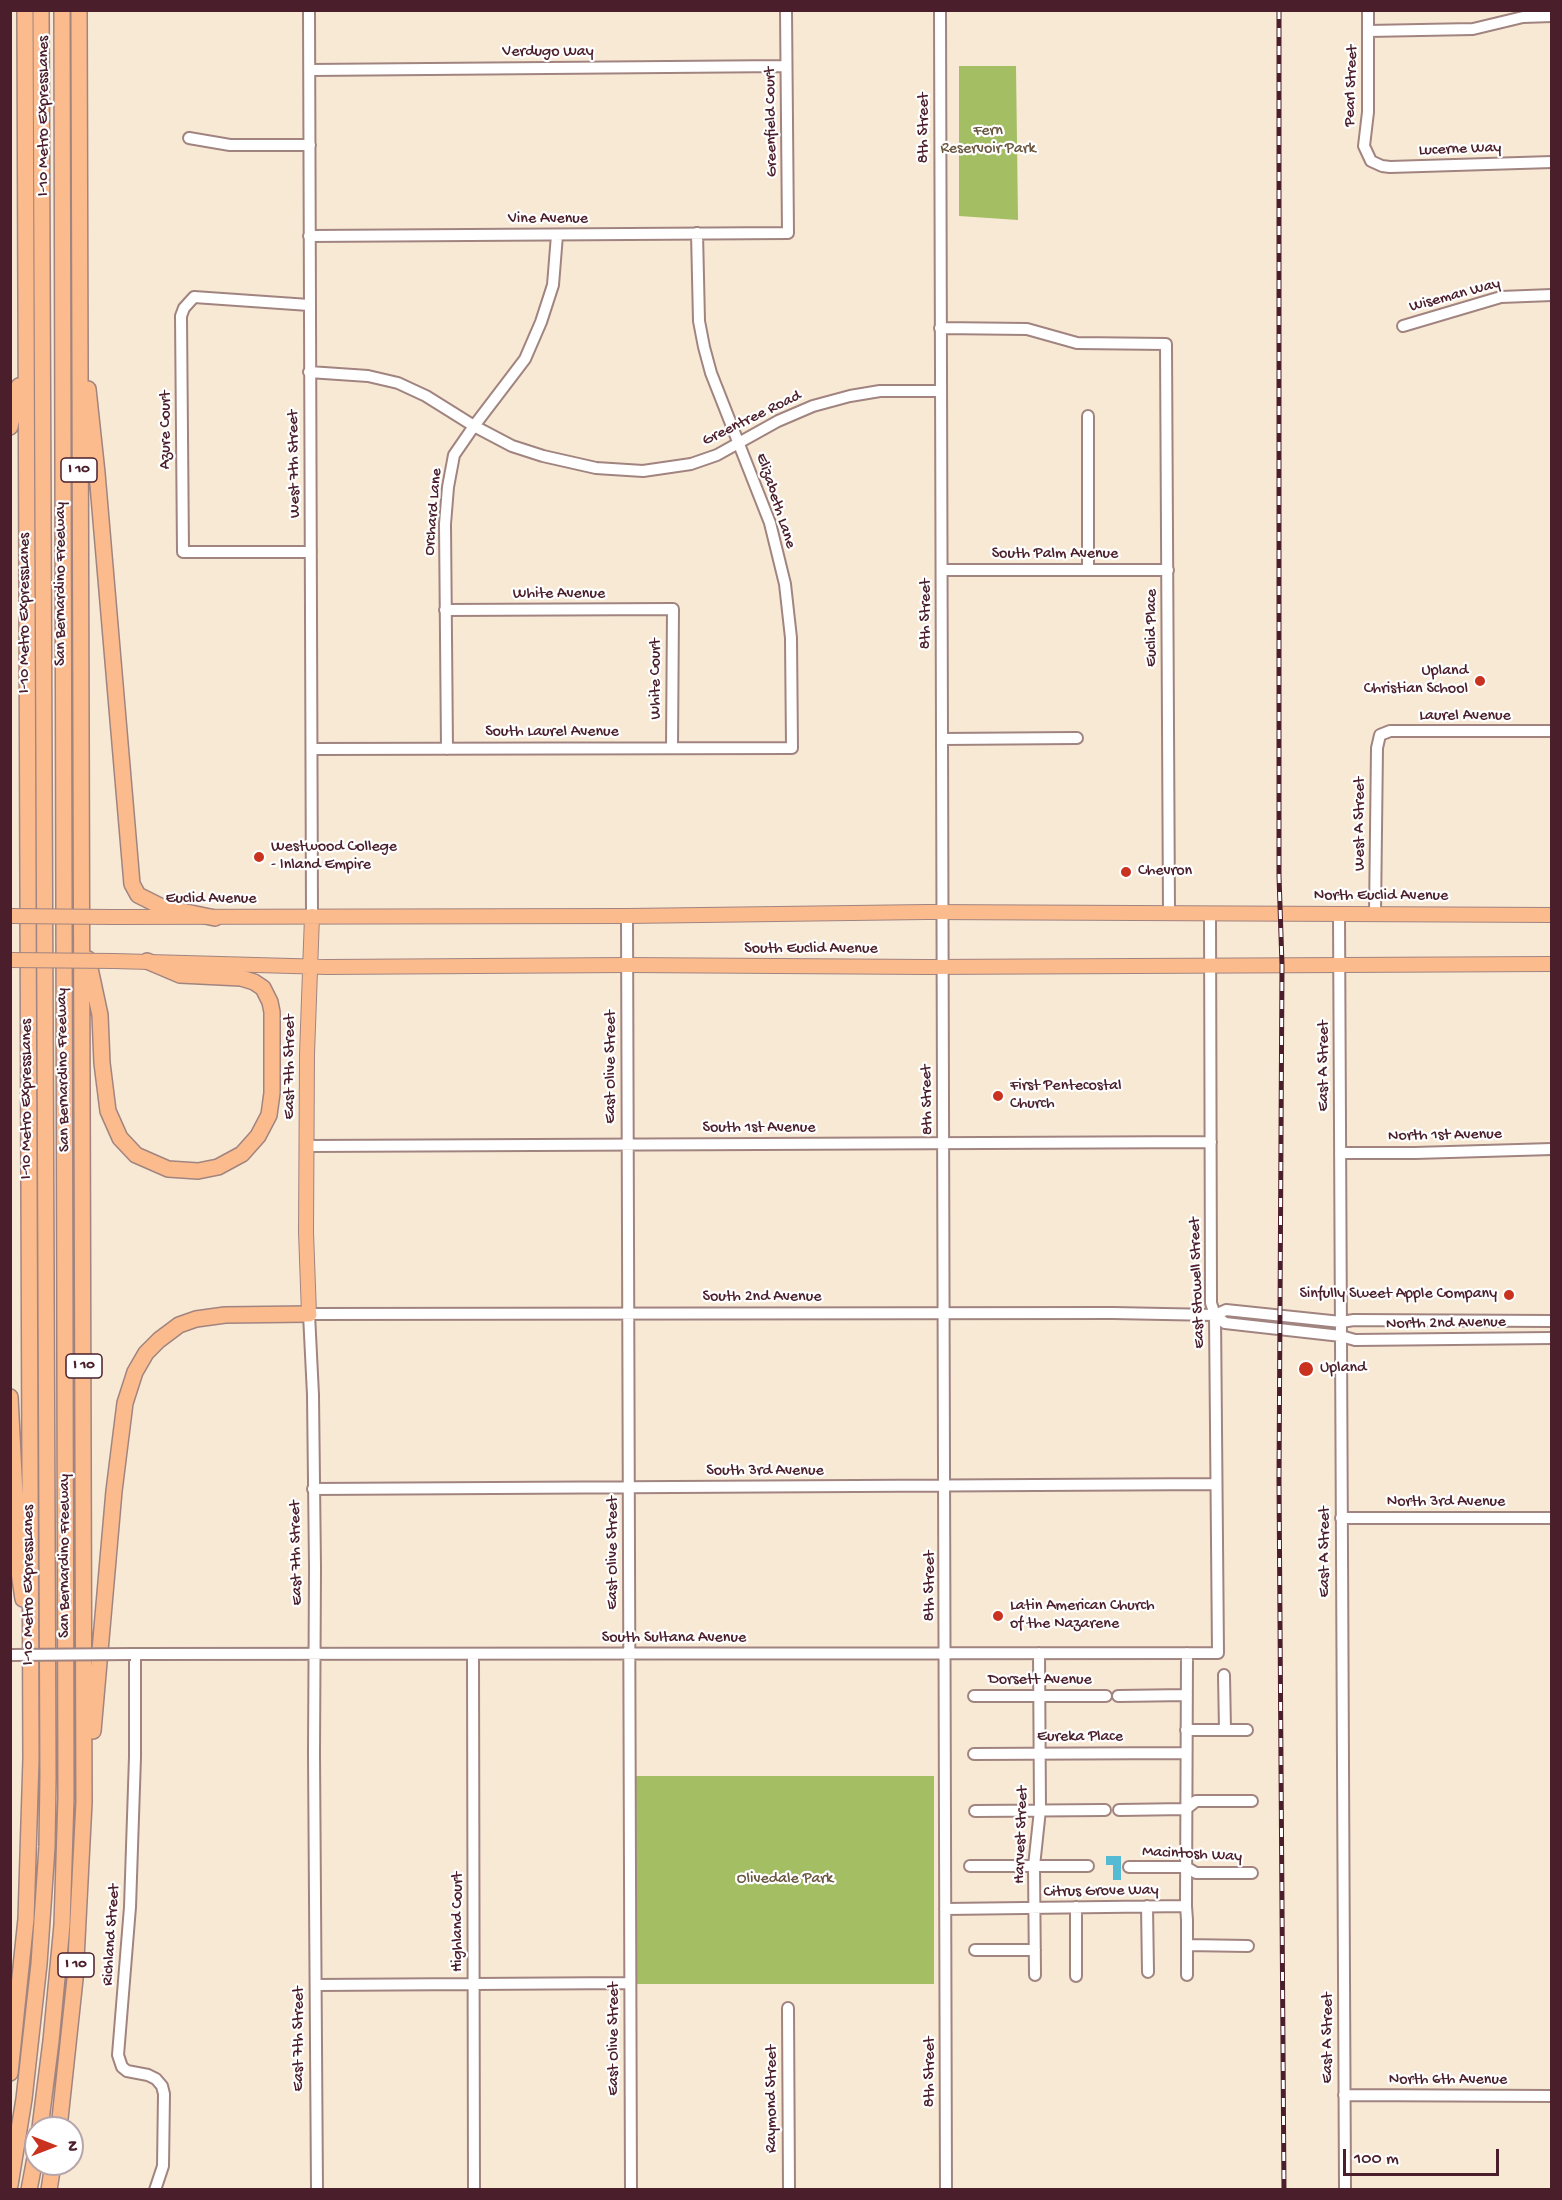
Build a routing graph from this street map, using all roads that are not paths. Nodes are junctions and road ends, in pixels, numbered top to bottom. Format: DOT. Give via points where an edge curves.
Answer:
graph roads {
  1 [pos="25,10"];
  2 [pos="41,10"];
  3 [pos="62,10"];
  4 [pos="80,10"];
  5 [pos="309,10"];
  6 [pos="786,10"];
  7 [pos="940,10"];
  8 [pos="1368,10"];
  9 [pos="1551,16"];
  10 [pos="1368,31"];
  11 [pos="786,66"];
  12 [pos="310,70"];
  13 [pos="189,138"];
  14 [pos="310,145"];
  15 [pos="1371,161"];
  16 [pos="1551,162"];
  17 [pos="697,233"];
  18 [pos="788,233"];
  19 [pos="557,235"];
  20 [pos="309,236"];
  21 [pos="1551,295"];
  22 [pos="309,305"];
  23 [pos="79,314"];
  24 [pos="1403,326"];
  25 [pos="940,328"];
  26 [pos="26,357"];
  27 [pos="309,372"];
  28 [pos="940,391"];
  29 [pos="1088,416"];
  30 [pos="474,426"];
  31 [pos="10,427"];
  32 [pos="740,443"];
  33 [pos="311,552"];
  34 [pos="942,570"];
  35 [pos="1088,570"];
  36 [pos="1168,570"];
  37 [pos="673,609"];
  38 [pos="445,610"];
  39 [pos="1551,731"];
  40 [pos="1380,735"];
  41 [pos="1077,738"];
  42 [pos="942,740"];
  43 [pos="672,748"];
  44 [pos="792,748"];
  45 [pos="312,749"];
  46 [pos="447,749"];
  47 [pos="942,912"];
  48 [pos="1169,913"];
  49 [pos="1210,913"];
  50 [pos="1339,914"];
  51 [pos="1375,914"];
  52 [pos="1551,915"];
  53 [pos="10,916"];
  54 [pos="312,916"];
  55 [pos="627,916"];
  56 [pos="215,918"];
  57 [pos="81,930"];
  58 [pos="10,960"];
  59 [pos="147,961"];
  60 [pos="1551,964"];
  61 [pos="627,965"];
  62 [pos="1339,965"];
  63 [pos="309,966"];
  64 [pos="1210,966"];
  65 [pos="942,967"];
  66 [pos="1211,1142"];
  67 [pos="944,1143"];
  68 [pos="627,1144"];
  69 [pos="307,1146"];
  70 [pos="1551,1149"];
  71 [pos="1340,1153"];
  72 [pos="943,1312"];
  73 [pos="309,1314"];
  74 [pos="628,1314"];
  75 [pos="1215,1315"];
  76 [pos="1551,1321"];
  77 [pos="1341,1322"];
  78 [pos="1341,1336"];
  79 [pos="1551,1338"];
  80 [pos="10,1397"];
  81 [pos="1216,1484"];
  82 [pos="945,1486"];
  83 [pos="629,1487"];
  84 [pos="313,1489"];
  85 [pos="1341,1518"];
  86 [pos="1551,1518"];
  87 [pos="31,1637"];
  88 [pos="946,1653"];
  89 [pos="1039,1653"];
  90 [pos="1187,1653"];
  91 [pos="1218,1653"];
  92 [pos="133,1654"];
  93 [pos="315,1654"];
  94 [pos="473,1654"];
  95 [pos="629,1654"];
  96 [pos="10,1655"];
  97 [pos="1224,1675"];
  98 [pos="1187,1695"];
  99 [pos="974,1696"];
  100 [pos="1039,1696"];
  101 [pos="1106,1696"];
  102 [pos="1118,1696"];
  103 [pos="1186,1730"];
  104 [pos="1225,1730"];
  105 [pos="1247,1730"];
  106 [pos="1039,1753"];
  107 [pos="1186,1753"];
  108 [pos="974,1754"];
  109 [pos="1252,1801"];
  110 [pos="84,1802"];
  111 [pos="1186,1809"];
  112 [pos="975,1810"];
  113 [pos="1040,1810"];
  114 [pos="1105,1810"];
  115 [pos="1119,1810"];
  116 [pos="970,1866"];
  117 [pos="1034,1866"];
  118 [pos="1088,1866"];
  119 [pos="1129,1867"];
  120 [pos="1186,1867"];
  121 [pos="1252,1872"];
  122 [pos="1148,1906"];
  123 [pos="1186,1906"];
  124 [pos="1076,1907"];
  125 [pos="1035,1908"];
  126 [pos="945,1909"];
  127 [pos="1187,1945"];
  128 [pos="1248,1946"];
  129 [pos="975,1950"];
  130 [pos="1035,1950"];
  131 [pos="1148,1972"];
  132 [pos="1035,1975"];
  133 [pos="1187,1975"];
  134 [pos="1076,1976"];
  135 [pos="630,1983"];
  136 [pos="474,1984"];
  137 [pos="316,1985"];
  138 [pos="788,2008"];
  139 [pos="10,2073"];
  140 [pos="1344,2095"];
  141 [pos="1551,2096"];
  142 [pos="42,2116"];
  143 [pos="60,2116"];
  144 [pos="10,2185"];
  145 [pos="155,2190"];
  146 [pos="317,2190"];
  147 [pos="474,2190"];
  148 [pos="631,2190"];
  149 [pos="789,2190"];
  150 [pos="946,2190"];
  151 [pos="1345,2190"];
  1 -- 26 [label="highway, San Bernardino Freeway"];
  2 -- 144 [label="highway, I-10 Metro ExpressLanes" via="48,1788 38,1976"];
  3 -- 142 [label="highway, I-10 Metro ExpressLanes" via="67,1786 61,1936"];
  4 -- 23 [label="highway, San Bernardino Freeway / I 10"];
  5 -- 12 [label="street, West 7th Street"];
  6 -- 11 [label="street, Greenfield Court"];
  7 -- 25 [label="street, 8th Street"];
  8 -- 10 [label="street, Pearl Street"];
  9 -- 10 [label="street" via="1523,17 1473,29"];
  10 -- 15 [label="street, Pearl Street" via="1365,152"];
  11 -- 12 [label="street, Verdugo Way"];
  11 -- 18 [label="street, Greenfield Court"];
  12 -- 14 [label="street, West 7th Street"];
  13 -- 14 [label="street" via="230,145"];
  14 -- 20 [label="street, West 7th Street"];
  15 -- 16 [label="street, Lucerne Way" via="1390,167"];
  17 -- 18 [label="street, Vine Avenue"];
  17 -- 19 [label="street, Vine Avenue"];
  17 -- 32 [label="street, Elizabeth Lane" via="699,321 704,347"];
  19 -- 20 [label="street, Vine Avenue"];
  19 -- 30 [label="street, Orchard Lane" via="553,285 525,359"];
  20 -- 22 [label="street, West 7th Street"];
  21 -- 24 [label="street, Wiseman Way" via="1501,297"];
  22 -- 27 [label="street, West 7th Street"];
  22 -- 33 [label="street, Azure Court" via="194,297 181,316 183,552"];
  23 -- 56 [label="highway" via="97,473 132,884 138,895 162,907"];
  23 -- 57 [label="highway, San Bernardino Freeway / I 10"];
  25 -- 28 [label="street, 8th Street"];
  25 -- 36 [label="street, Euclid Place" via="1027,329 1077,343 1167,344"];
  26 -- 31 [label="highway"];
  26 -- 87 [label="highway, San Bernardino Freeway"];
  27 -- 30 [label="street, Greentree Road" via="368,376 398,383"];
  27 -- 33 [label="street, West 7th Street"];
  28 -- 32 [label="street, Greentree Road" via="880,391 813,405"];
  28 -- 34 [label="street, 8th Street"];
  29 -- 35 [label="street"];
  30 -- 32 [label="street, Greentree Road" via="512,446 543,456 608,469 643,471 691,464"];
  30 -- 38 [label="street, Orchard Lane" via="454,455 448,487"];
  32 -- 44 [label="street, Elizabeth Lane" via="770,523 785,584 791,638"];
  33 -- 45 [label="street, West 7th Street"];
  34 -- 35 [label="street, South Palm Avenue"];
  34 -- 42 [label="street, 8th Street"];
  35 -- 36 [label="street, South Palm Avenue"];
  36 -- 48 [label="street, Euclid Place"];
  37 -- 38 [label="street, White Avenue"];
  37 -- 43 [label="street, White Court"];
  38 -- 46 [label="street, Orchard Lane"];
  39 -- 40 [label="street, Laurel Avenue" via="1390,731"];
  40 -- 51 [label="street, West A Street"];
  41 -- 42 [label="street"];
  42 -- 47 [label="street, 8th Street"];
  43 -- 44 [label="street, South Laurel Avenue"];
  43 -- 46 [label="street, South Laurel Avenue"];
  45 -- 46 [label="street, South Laurel Avenue"];
  45 -- 54 [label="street, West 7th Street"];
  47 -- 48 [label="main road"];
  47 -- 55 [label="main road"];
  47 -- 65 [label="street, 8th Street"];
  48 -- 49 [label="main road"];
  49 -- 50 [label="main road, North Euclid Avenue"];
  49 -- 64 [label="street, East Stowell Street"];
  50 -- 51 [label="main road, North Euclid Avenue"];
  50 -- 62 [label="street, East A Street"];
  51 -- 52 [label="main road, North Euclid Avenue"];
  53 -- 56 [label="main road, Euclid Avenue, bridge"];
  54 -- 55 [label="main road, Euclid Avenue"];
  54 -- 56 [label="main road, Euclid Avenue"];
  54 -- 63 [label="main road, East 7th Street"];
  55 -- 61 [label="street, East Olive Street"];
  57 -- 59 [label="highway" via="100,1015 108,1111 120,1138 136,1155 168,1170 218,1167 242,1154 258,1137 269,1115 270,1002 263,988 254,982 180,975"];
  57 -- 110 [label="highway, San Bernardino Freeway / I 10"];
  58 -- 59 [label="main road, bridge"];
  59 -- 63 [label="main road"];
  60 -- 62 [label="main road"];
  61 -- 63 [label="main road, South Euclid Avenue"];
  61 -- 65 [label="main road, South Euclid Avenue"];
  61 -- 68 [label="street, East Olive Street"];
  62 -- 64 [label="main road"];
  62 -- 71 [label="street, East A Street"];
  63 -- 69 [label="main road, East 7th Street"];
  64 -- 65 [label="main road, South Euclid Avenue"];
  64 -- 66 [label="street, East Stowell Street"];
  65 -- 67 [label="street, 8th Street"];
  66 -- 67 [label="street, South 1st Avenue"];
  66 -- 75 [label="street, East Stowell Street" via="1211,1302"];
  67 -- 68 [label="street, South 1st Avenue"];
  67 -- 72 [label="street, 8th Street"];
  68 -- 69 [label="street, South 1st Avenue"];
  68 -- 74 [label="street, East Olive Street"];
  69 -- 73 [label="main road, East 7th Street"];
  70 -- 71 [label="street, North 1st Avenue"];
  71 -- 77 [label="street, East A Street"];
  72 -- 74 [label="street, South 2nd Avenue"];
  72 -- 75 [label="street, South 2nd Avenue"];
  72 -- 82 [label="street, 8th Street"];
  73 -- 74 [label="street, South 2nd Avenue"];
  73 -- 84 [label="street, East 7th Street"];
  73 -- 110 [label="highway" via="196,1318 166,1333 146,1353 135,1372 125,1403 114,1491"];
  74 -- 83 [label="street, East Olive Street"];
  75 -- 77 [label="street, South 2nd Avenue" via="1226,1310"];
  75 -- 78 [label="street, South 2nd Avenue" via="1225,1323"];
  75 -- 81 [label="street, East Stowell Street"];
  76 -- 77 [label="street, North 2nd Avenue"];
  77 -- 78 [label="street, East A Street"];
  78 -- 79 [label="street, North 2nd Avenue" via="1355,1340"];
  78 -- 85 [label="street, East A Street"];
  80 -- 87 [label="highway" via="18,1572"];
  81 -- 82 [label="street, South 3rd Avenue"];
  81 -- 91 [label="street, East Stowell Street"];
  82 -- 83 [label="street, South 3rd Avenue"];
  82 -- 88 [label="street, 8th Street"];
  83 -- 84 [label="street, South 3rd Avenue"];
  83 -- 95 [label="street, East Olive Street"];
  84 -- 93 [label="street, East 7th Street"];
  85 -- 86 [label="street, North 3rd Avenue"];
  85 -- 140 [label="street, East A Street"];
  87 -- 139 [label="highway, San Bernardino Freeway" via="29,1865"];
  88 -- 89 [label="street, South Sultana Avenue"];
  88 -- 95 [label="street, South Sultana Avenue"];
  88 -- 126 [label="street, 8th Street"];
  89 -- 90 [label="street, South Sultana Avenue"];
  89 -- 100 [label="street, Harvest Street"];
  90 -- 91 [label="street, South Sultana Avenue"];
  90 -- 98 [label="street"];
  92 -- 93 [label="street, South Sultana Avenue"];
  92 -- 96 [label="street, South Sultana Avenue, bridge"];
  92 -- 145 [label="street, Richland Street" via="135,1757 130,1907 118,2055 127,2071 148,2075 162,2086 163,2166"];
  93 -- 94 [label="street, South Sultana Avenue"];
  93 -- 137 [label="street, East 7th Street"];
  94 -- 95 [label="street, South Sultana Avenue"];
  94 -- 136 [label="street, Highland Court"];
  95 -- 135 [label="street, East Olive Street"];
  97 -- 104 [label="street"];
  98 -- 102 [label="street"];
  98 -- 103 [label="street"];
  99 -- 100 [label="street, Dorsett Avenue"];
  100 -- 101 [label="street, Dorsett Avenue"];
  100 -- 106 [label="street, Harvest Street"];
  103 -- 104 [label="street"];
  103 -- 107 [label="street"];
  104 -- 105 [label="street"];
  106 -- 107 [label="street, Eureka Place"];
  106 -- 108 [label="street, Eureka Place"];
  106 -- 113 [label="street, Harvest Street"];
  107 -- 111 [label="street"];
  109 -- 111 [label="street" via="1196,1801"];
  110 -- 143 [label="highway, San Bernardino Freeway / I 10" via="75,1979"];
  111 -- 115 [label="street"];
  111 -- 120 [label="street"];
  112 -- 113 [label="street"];
  113 -- 114 [label="street"];
  113 -- 117 [label="street, Harvest Street"];
  116 -- 117 [label="street"];
  117 -- 118 [label="street"];
  117 -- 125 [label="street, Harvest Street"];
  119 -- 120 [label="street, Macintosh Way"];
  120 -- 121 [label="street, Macintosh Way" via="1196,1873"];
  120 -- 123 [label="street"];
  122 -- 123 [label="street, Citrus Grove Way"];
  122 -- 124 [label="street, Citrus Grove Way"];
  122 -- 131 [label="street"];
  123 -- 127 [label="street"];
  124 -- 125 [label="street, Citrus Grove Way"];
  124 -- 134 [label="street"];
  125 -- 126 [label="street, Citrus Grove Way"];
  125 -- 130 [label="street, Harvest Street"];
  126 -- 150 [label="street, 8th Street"];
  127 -- 128 [label="street"];
  127 -- 133 [label="street"];
  129 -- 130 [label="street"];
  130 -- 132 [label="street, Harvest Street"];
  135 -- 136 [label="street"];
  135 -- 148 [label="street, East Olive Street"];
  136 -- 137 [label="street"];
  136 -- 147 [label="street, Highland Court"];
  137 -- 146 [label="street, East 7th Street"];
  138 -- 149 [label="street, Raymond Street"];
  140 -- 141 [label="street, North 6th Avenue"];
  140 -- 151 [label="street, East A Street"];
}
